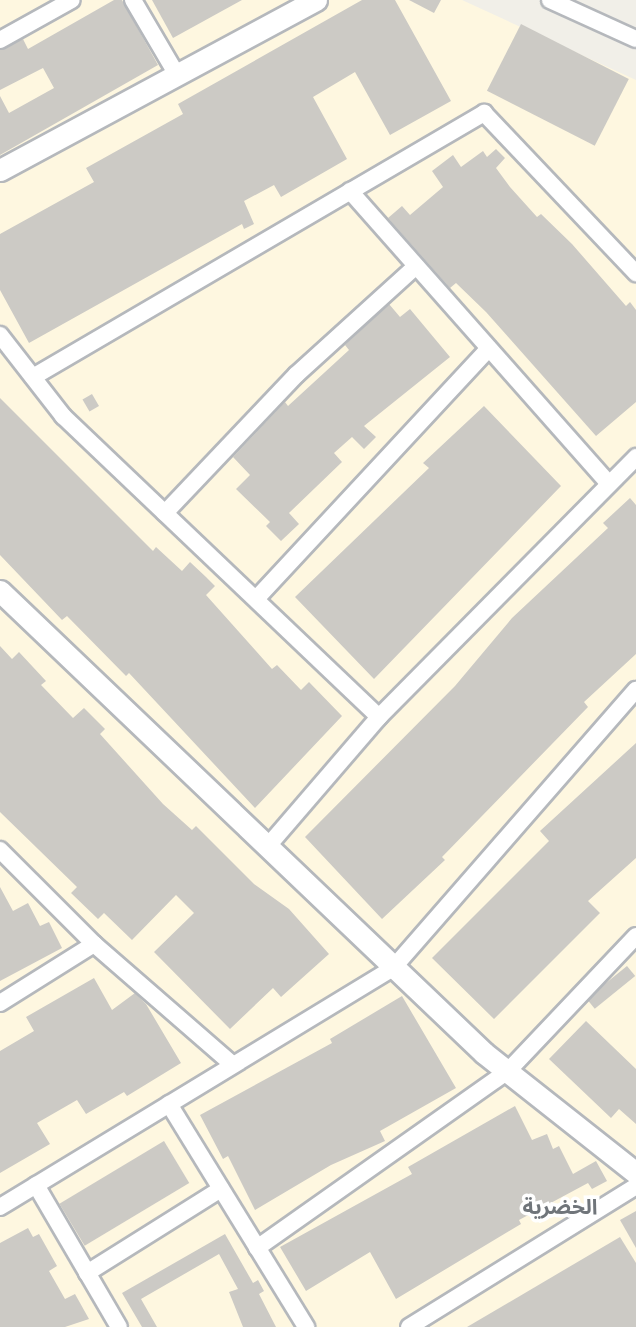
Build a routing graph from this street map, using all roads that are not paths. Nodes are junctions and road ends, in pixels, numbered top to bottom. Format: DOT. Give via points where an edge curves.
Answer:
graph roads {
  1 [pos="72,0"];
  2 [pos="133,0"];
  3 [pos="316,0"];
  4 [pos="550,0"];
  5 [pos="636,39"];
  6 [pos="0,40"];
  7 [pos="177,75"];
  8 [pos="0,170"];
  9 [pos="350,191"];
  10 [pos="416,266"];
  11 [pos="636,273"];
  12 [pos="0,335"];
  13 [pos="489,348"];
  14 [pos="33,377"];
  15 [pos="636,457"];
  16 [pos="609,484"];
  17 [pos="165,513"];
  18 [pos="0,591"];
  19 [pos="256,599"];
  20 [pos="636,690"];
  21 [pos="379,716"];
  22 [pos="268,846"];
  23 [pos="0,850"];
  24 [pos="636,937"];
  25 [pos="94,944"];
  26 [pos="394,967"];
  27 [pos="0,1003"];
  28 [pos="233,1065"];
  29 [pos="508,1071"];
  30 [pos="169,1104"];
  31 [pos="636,1173"];
  32 [pos="36,1185"];
  33 [pos="636,1186"];
  34 [pos="221,1189"];
  35 [pos="0,1207"];
  36 [pos="257,1248"];
  37 [pos="87,1273"];
  38 [pos="115,1326"];
  39 [pos="306,1327"];
  40 [pos="409,1327"];
  1 -- 6 [label="street"];
  2 -- 7 [label="street"];
  3 -- 7 [label="street"];
  4 -- 5 [label="street"];
  7 -- 8 [label="street"];
  9 -- 10 [label="street"];
  9 -- 11 [label="street" via="484,113"];
  9 -- 14 [label="street"];
  10 -- 13 [label="street"];
  10 -- 17 [label="street" via="296,375"];
  12 -- 14 [label="street"];
  13 -- 16 [label="street"];
  13 -- 19 [label="street"];
  14 -- 17 [label="street" via="63,416"];
  15 -- 16 [label="street"];
  16 -- 21 [label="street"];
  17 -- 19 [label="street"];
  18 -- 22 [label="street"];
  19 -- 21 [label="street"];
  20 -- 26 [label="street"];
  21 -- 22 [label="street"];
  22 -- 26 [label="street"];
  23 -- 25 [label="street"];
  24 -- 29 [label="street"];
  25 -- 27 [label="street"];
  25 -- 28 [label="street"];
  26 -- 28 [label="street"];
  26 -- 29 [label="street"];
  28 -- 30 [label="street"];
  29 -- 31 [label="street"];
  29 -- 36 [label="street"];
  30 -- 32 [label="street"];
  30 -- 34 [label="street"];
  32 -- 35 [label="street"];
  32 -- 37 [label="street"];
  33 -- 40 [label="street"];
  34 -- 36 [label="street"];
  34 -- 37 [label="street"];
  36 -- 39 [label="street"];
  37 -- 38 [label="street"];
}
